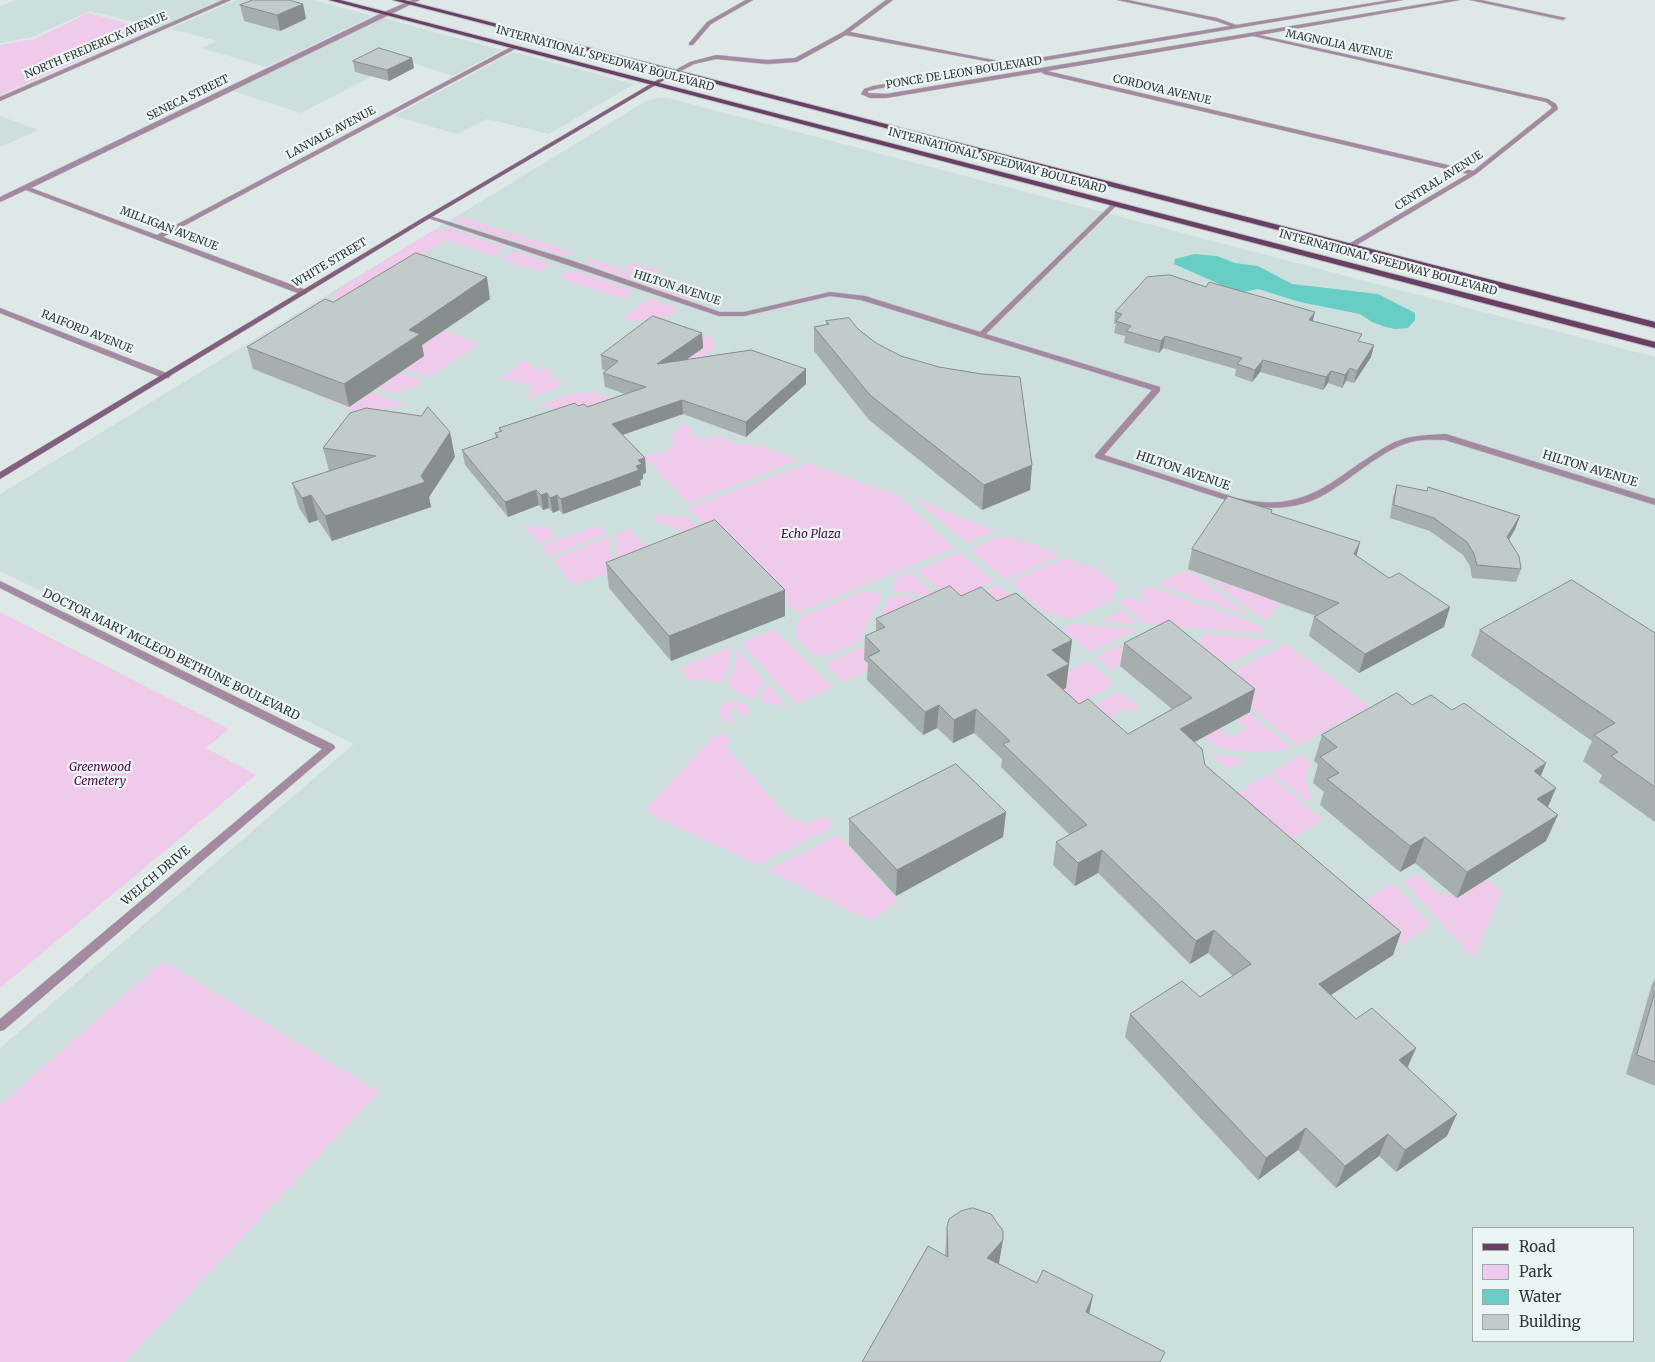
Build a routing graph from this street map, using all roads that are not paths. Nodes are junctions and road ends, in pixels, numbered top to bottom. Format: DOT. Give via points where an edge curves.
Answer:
graph roads {
  1 [pos="228,0"];
  2 [pos="332,0"];
  3 [pos="396,0"];
  4 [pos="750,0"];
  5 [pos="890,0"];
  6 [pos="1120,0"];
  7 [pos="1400,0"];
  8 [pos="1457,0"];
  9 [pos="1473,0"];
  10 [pos="414,2"];
  11 [pos="384,14"];
  12 [pos="1563,18"];
  13 [pos="1237,27"];
  14 [pos="845,33"];
  15 [pos="1253,35"];
  16 [pos="691,44"];
  17 [pos="513,48"];
  18 [pos="1013,64"];
  19 [pos="1039,71"];
  20 [pos="673,72"];
  21 [pos="653,84"];
  22 [pos="0,99"];
  23 [pos="1554,105"];
  24 [pos="870,141"];
  25 [pos="1474,173"];
  26 [pos="1074,176"];
  27 [pos="26,188"];
  28 [pos="0,200"];
  29 [pos="1114,204"];
  30 [pos="428,217"];
  31 [pos="158,237"];
  32 [pos="1350,247"];
  33 [pos="304,292"];
  34 [pos="1,311"];
  35 [pos="1655,325"];
  36 [pos="982,334"];
  37 [pos="1655,345"];
  38 [pos="166,376"];
  39 [pos="0,476"];
  40 [pos="1655,502"];
  41 [pos="0,584"];
  42 [pos="330,748"];
  43 [pos="0,1026"];
  1 -- 22 [label="street, NORTH FREDERICK AVENUE"];
  2 -- 11 [label="main road, INTERNATIONAL SPEEDWAY BOULEVARD"];
  3 -- 10 [label="main road, INTERNATIONAL SPEEDWAY BOULEVARD"];
  3 -- 11 [label="street"];
  4 -- 16 [label="street" via="709,23"];
  5 -- 14 [label="street"];
  6 -- 13 [label="street, MAGNOLIA AVENUE"];
  7 -- 13 [label="street, PONCE DE LEON BOULEVARD"];
  8 -- 15 [label="street, PONCE DE LEON BOULEVARD"];
  9 -- 12 [label="street"];
  10 -- 11 [label="street, SENECA STREET"];
  10 -- 20 [label="main road, INTERNATIONAL SPEEDWAY BOULEVARD"];
  11 -- 17 [label="main road, INTERNATIONAL SPEEDWAY BOULEVARD"];
  11 -- 27 [label="street, SENECA STREET"];
  13 -- 15 [label="street, MAGNOLIA AVENUE"];
  13 -- 18 [label="street, PONCE DE LEON BOULEVARD"];
  14 -- 18 [label="street, CORDOVA AVENUE"];
  14 -- 20 [label="street" via="790,62 716,57"];
  15 -- 19 [label="street, PONCE DE LEON BOULEVARD"];
  15 -- 23 [label="street, MAGNOLIA AVENUE" via="1548,101"];
  17 -- 21 [label="main road, INTERNATIONAL SPEEDWAY BOULEVARD"];
  17 -- 31 [label="street, LANVALE AVENUE"];
  18 -- 19 [label="street, CORDOVA AVENUE"];
  18 -- 19 [label="street, PONCE DE LEON BOULEVARD" via="875,87 864,94 886,96"];
  19 -- 25 [label="street, CORDOVA AVENUE"];
  20 -- 21 [label="street, WHITE STREET"];
  20 -- 26 [label="main road, INTERNATIONAL SPEEDWAY BOULEVARD"];
  21 -- 24 [label="main road, INTERNATIONAL SPEEDWAY BOULEVARD"];
  21 -- 30 [label="street, WHITE STREET"];
  23 -- 25 [label="street, CENTRAL AVENUE" via="1555,109"];
  24 -- 26 [label="main road" via="913,144 1043,177"];
  24 -- 29 [label="main road, INTERNATIONAL SPEEDWAY BOULEVARD"];
  25 -- 32 [label="street, CENTRAL AVENUE"];
  26 -- 32 [label="main road, INTERNATIONAL SPEEDWAY BOULEVARD"];
  27 -- 28 [label="street, SENECA STREET"];
  27 -- 31 [label="street, MILLIGAN AVENUE"];
  29 -- 32 [label="main road" via="1181,210 1316,246"];
  29 -- 36 [label="street"];
  29 -- 37 [label="main road, INTERNATIONAL SPEEDWAY BOULEVARD"];
  30 -- 33 [label="street, WHITE STREET"];
  30 -- 36 [label="street, HILTON AVENUE" via="719,314 744,314 830,294 879,302"];
  31 -- 33 [label="street, MILLIGAN AVENUE"];
  32 -- 35 [label="main road, INTERNATIONAL SPEEDWAY BOULEVARD"];
  33 -- 38 [label="street, WHITE STREET"];
  34 -- 38 [label="street, RAIFORD AVENUE"];
  36 -- 40 [label="street, HILTON AVENUE" via="1157,389 1099,456 1228,500 1286,505 1326,489 1398,443 1446,437"];
  38 -- 39 [label="street, WHITE STREET"];
  41 -- 42 [label="street, DOCTOR MARY MCLEOD BETHUNE BOULEVARD"];
  42 -- 43 [label="street, WELCH DRIVE"];
}
